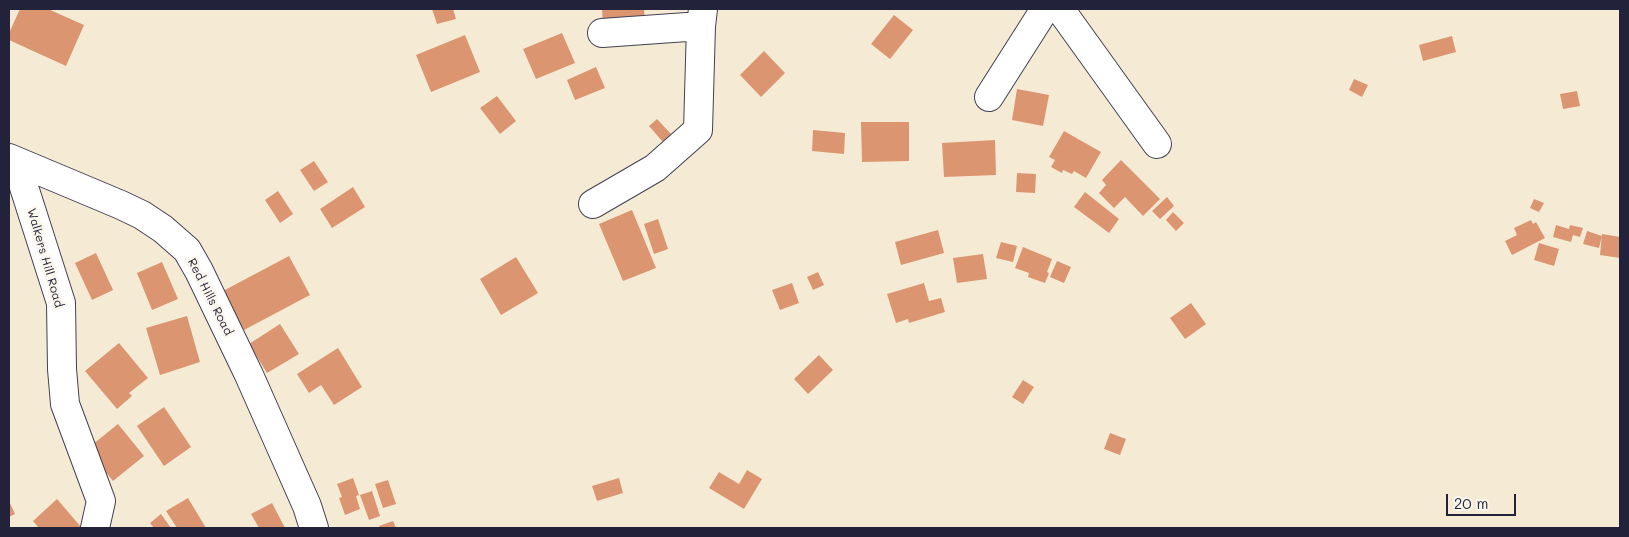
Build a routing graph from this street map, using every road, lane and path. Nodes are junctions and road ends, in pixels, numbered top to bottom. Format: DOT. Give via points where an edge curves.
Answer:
graph roads {
  1 [pos="1045,9"];
  2 [pos="1060,9"];
  3 [pos="702,17"];
  4 [pos="602,33"];
  5 [pos="990,97"];
  6 [pos="1157,144"];
  7 [pos="12,160"];
  8 [pos="593,204"];
  9 [pos="95,528"];
  10 [pos="314,528"];
  1 -- 5 [label="street"];
  2 -- 6 [label="street"];
  3 -- 4 [label="street"];
  3 -- 8 [label="street" via="698,130 655,168"];
  7 -- 9 [label="street, Walkers Hill Road" via="60,303 66,404 101,501"];
  7 -- 10 [label="street, Red Hills Road" via="142,216 186,250 200,271 249,375"];
}
